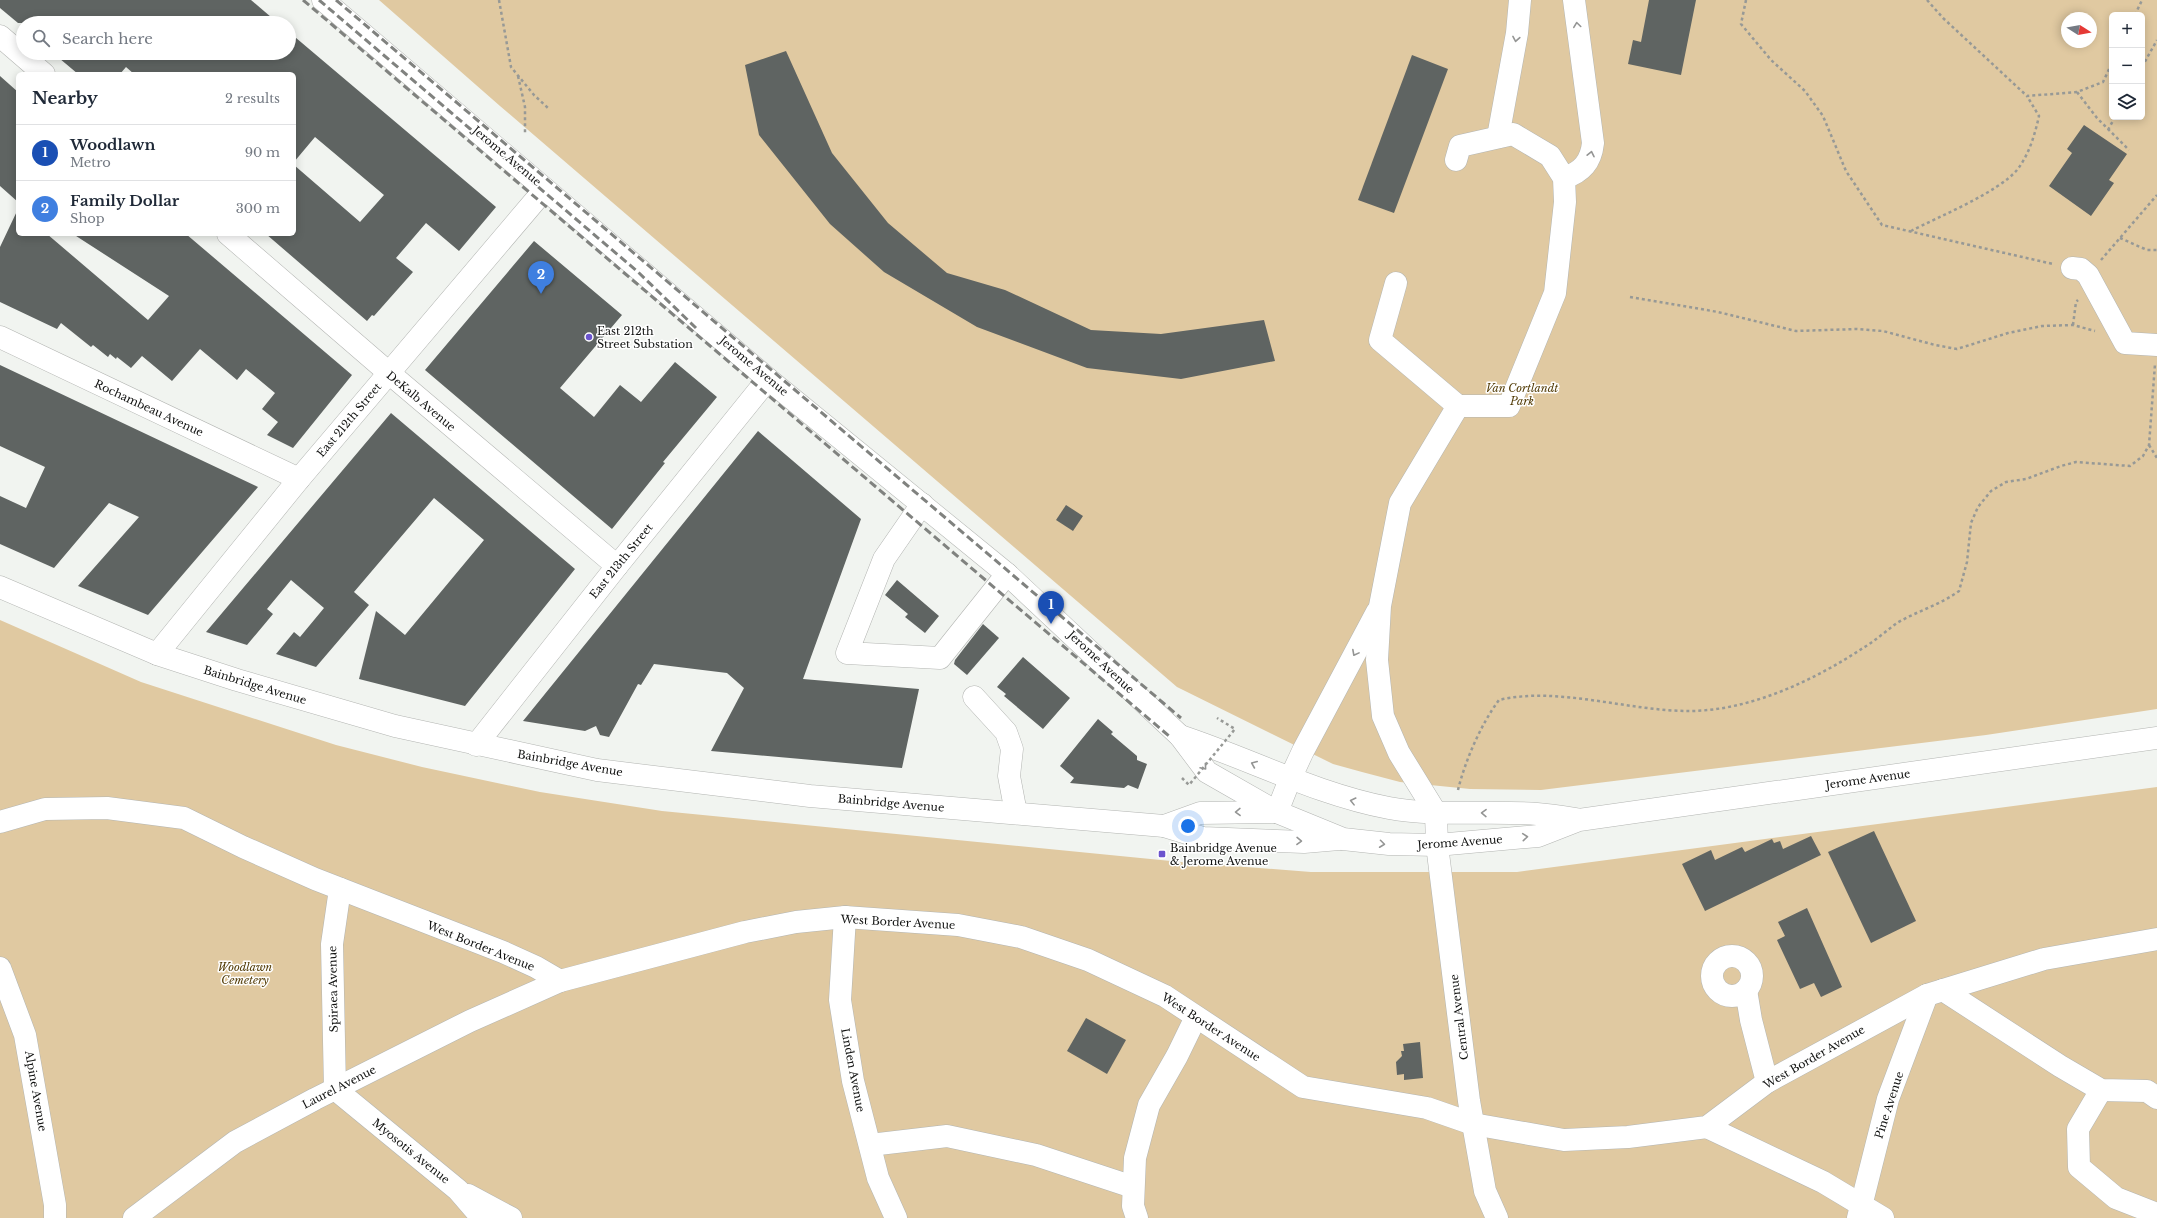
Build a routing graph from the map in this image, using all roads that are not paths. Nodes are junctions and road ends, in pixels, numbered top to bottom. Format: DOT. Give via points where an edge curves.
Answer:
graph roads {
  1 [pos="323,0"];
  2 [pos="1520,0"];
  3 [pos="1574,0"];
  4 [pos="0,36"];
  5 [pos="16,50"];
  6 [pos="28,60"];
  7 [pos="42,72"];
  8 [pos="1498,137"];
  9 [pos="1456,160"];
  10 [pos="1564,178"];
  11 [pos="545,189"];
  12 [pos="230,236"];
  13 [pos="2080,272"];
  14 [pos="1396,284"];
  15 [pos="0,337"];
  16 [pos="2156,354"];
  17 [pos="389,373"];
  18 [pos="768,379"];
  19 [pos="1458,406"];
  20 [pos="299,479"];
  21 [pos="922,504"];
  22 [pos="617,566"];
  23 [pos="1007,574"];
  24 [pos="0,587"];
  25 [pos="1380,606"];
  26 [pos="157,654"];
  27 [pos="974,697"];
  28 [pos="1180,736"];
  29 [pos="2157,738"];
  30 [pos="476,745"];
  31 [pos="1290,779"];
  32 [pos="1277,812"];
  33 [pos="1016,813"];
  34 [pos="1436,813"];
  35 [pos="1578,820"];
  36 [pos="0,822"];
  37 [pos="1164,826"];
  38 [pos="1343,839"];
  39 [pos="1437,845"];
  40 [pos="340,889"];
  41 [pos="845,917"];
  42 [pos="2157,938"];
  43 [pos="0,968"];
  44 [pos="560,981"];
  45 [pos="1746,990"];
  46 [pos="1935,992"];
  47 [pos="1196,1017"];
  48 [pos="1767,1082"];
  49 [pos="335,1089"];
  50 [pos="2101,1090"];
  51 [pos="2157,1098"];
  52 [pos="1473,1124"];
  53 [pos="1707,1127"];
  54 [pos="870,1145"];
  55 [pos="1134,1187"];
  56 [pos="458,1190"];
  57 [pos="1860,1212"];
  58 [pos="2157,1214"];
  59 [pos="55,1218"];
  60 [pos="134,1218"];
  61 [pos="482,1218"];
  62 [pos="511,1218"];
  63 [pos="896,1218"];
  64 [pos="1137,1218"];
  65 [pos="1496,1218"];
  66 [pos="1883,1218"];
  1 -- 11 [label="main road, Jerome Avenue"];
  2 -- 8 [label="main road, one-way" via="1517,33"];
  10 -- 3 [label="main road, one-way" via="1573,175 1590,161 1593,143"];
  4 -- 5 [label="main road"];
  6 -- 7 [label="main road"];
  8 -- 9 [label="main road" via="1460,146"];
  8 -- 10 [label="main road" via="1513,134 1550,156"];
  10 -- 19 [label="main road" via="1565,202 1555,293 1509,406"];
  11 -- 17 [label="main road, East 212th Street"];
  11 -- 18 [label="main road, Jerome Avenue"];
  12 -- 17 [label="main road, DeKalb Avenue"];
  13 -- 16 [label="main road" via="2125,343"];
  14 -- 19 [label="main road" via="1380,340"];
  15 -- 20 [label="main road, Rochambeau Avenue"];
  17 -- 20 [label="main road, East 212th Street"];
  17 -- 22 [label="main road, DeKalb Avenue"];
  18 -- 21 [label="main road, Jerome Avenue"];
  18 -- 22 [label="main road, East 213th Street"];
  19 -- 25 [label="main road" via="1400,503"];
  20 -- 26 [label="main road, East 212th Street"];
  21 -- 23 [label="main road, Jerome Avenue"];
  21 -- 23 [label="main road" via="884,559 847,653 940,658"];
  22 -- 30 [label="main road, East 213th Street"];
  23 -- 28 [label="main road, Jerome Avenue"];
  24 -- 26 [label="main road, Bainbridge Avenue"];
  25 -- 31 [label="main road, one-way" via="1302,751"];
  25 -- 34 [label="main road" via="1377,660 1383,716 1399,753"];
  26 -- 30 [label="main road, Bainbridge Avenue" via="316,704"];
  27 -- 33 [label="main road" via="1006,732 1012,749 1009,776"];
  31 -- 28 [label="main road, Jerome Avenue, one-way" via="1223,750"];
  28 -- 32 [label="main road, Jerome Avenue, one-way" via="1207,772"];
  29 -- 35 [label="main road, Jerome Avenue"];
  30 -- 33 [label="main road, Bainbridge Avenue" via="597,770 810,796"];
  31 -- 32 [label="main road"];
  34 -- 31 [label="main road, Jerome Avenue, one-way" via="1391,809 1350,800"];
  32 -- 37 [label="main road, Bainbridge Avenue, one-way" via="1200,813"];
  32 -- 38 [label="main road, Jerome Avenue"];
  33 -- 37 [label="main road, Bainbridge Avenue"];
  35 -- 34 [label="main road, Jerome Avenue, one-way" via="1536,814"];
  34 -- 39 [label="main road, Central Avenue"];
  39 -- 35 [label="main road, Jerome Avenue, one-way" via="1538,836"];
  36 -- 40 [label="main road, West Border Avenue" via="46,809 107,808 184,818"];
  37 -- 38 [label="main road, Bainbridge Avenue, one-way" via="1203,838 1304,842"];
  38 -- 39 [label="main road, Jerome Avenue, one-way" via="1389,844"];
  39 -- 52 [label="main road, Central Avenue"];
  40 -- 44 [label="main road, West Border Avenue" via="503,952"];
  40 -- 49 [label="main road, Spiraea Avenue" via="332,944"];
  41 -- 44 [label="main road, West Border Avenue" via="796,922 745,932"];
  41 -- 47 [label="main road, West Border Avenue" via="958,925 1021,936 1102,966 1165,996"];
  41 -- 54 [label="main road, Linden Avenue" via="840,1000 853,1081"];
  42 -- 46 [label="main road, West Border Avenue" via="2044,958"];
  43 -- 59 [label="main road, Alpine Avenue" via="25,1035 54,1198"];
  44 -- 49 [label="main road, Laurel Avenue" via="470,1021"];
  45 -- 48 [label="main road"];
  46 -- 48 [label="main road, West Border Avenue"];
  46 -- 50 [label="main road"];
  46 -- 57 [label="main road, Pine Avenue" via="1888,1099"];
  47 -- 52 [label="main road, West Border Avenue" via="1303,1087 1427,1108"];
  47 -- 55 [label="main road" via="1149,1105 1135,1158"];
  48 -- 53 [label="main road, West Border Avenue"];
  49 -- 56 [label="main road, Myosotis Avenue"];
  49 -- 60 [label="main road, Laurel Avenue" via="235,1142"];
  50 -- 51 [label="main road" via="2147,1091"];
  50 -- 58 [label="main road" via="2078,1129 2079,1167 2116,1198"];
  52 -- 53 [label="main road, West Border Avenue" via="1564,1140 1628,1137"];
  52 -- 65 [label="main road, Central Avenue" via="1485,1191"];
  53 -- 57 [label="main road" via="1823,1182"];
  54 -- 55 [label="main road" via="947,1136 1036,1155"];
  54 -- 63 [label="main road, Linden Avenue" via="878,1178"];
  55 -- 64 [label="main road" via="1133,1206"];
  56 -- 61 [label="main road, Myosotis Avenue"];
  56 -- 62 [label="main road"];
  57 -- 66 [label="main road"];
}
